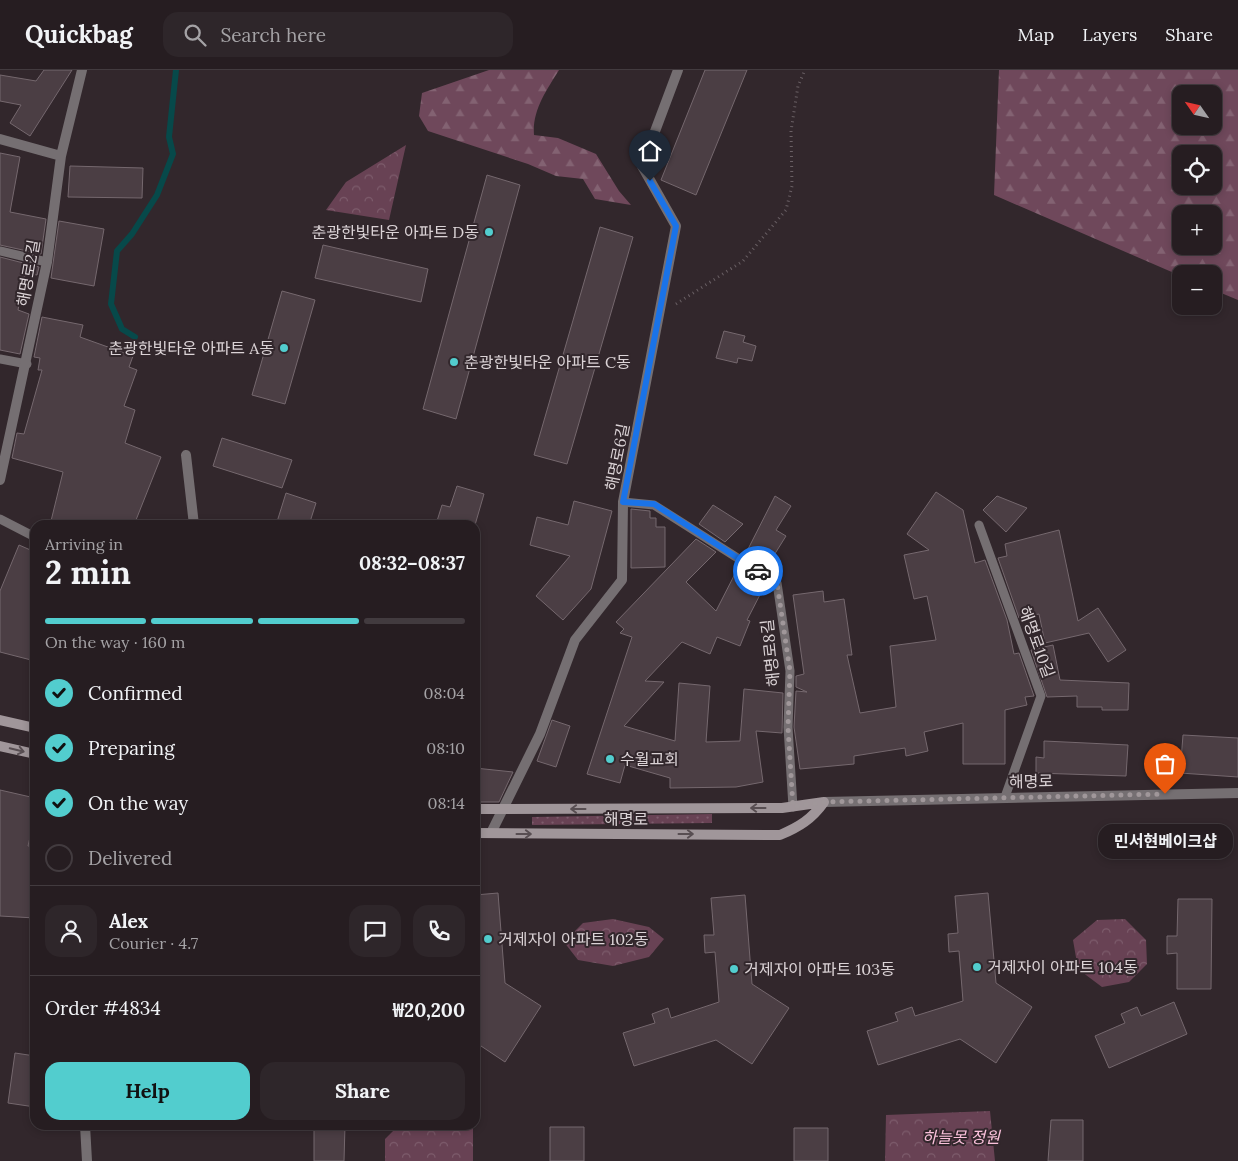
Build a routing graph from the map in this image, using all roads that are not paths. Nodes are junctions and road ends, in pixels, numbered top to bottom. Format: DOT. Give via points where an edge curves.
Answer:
graph roads {
  1 [pos="82,70"];
  2 [pos="678,70"];
  3 [pos="1,139"];
  4 [pos="61,156"];
  5 [pos="0,251"];
  6 [pos="47,262"];
  7 [pos="0,359"];
  8 [pos="26,364"];
  9 [pos="186,455"];
  10 [pos="0,480"];
  11 [pos="623,502"];
  12 [pos="0,519"];
  13 [pos="193,520"];
  14 [pos="979,526"];
  15 [pos="30,534"];
  16 [pos="0,720"];
  17 [pos="30,727"];
  18 [pos="0,746"];
  19 [pos="30,753"];
  20 [pos="1238,793"];
  21 [pos="1005,797"];
  22 [pos="824,802"];
  23 [pos="793,807"];
  24 [pos="480,809"];
  25 [pos="503,810"];
  26 [pos="480,833"];
  27 [pos="491,833"];
  28 [pos="85,1130"];
  29 [pos="87,1161"];
  1 -- 4 [label="street, 해명로2길"];
  2 -- 11 [label="street, 해명로6길" via="642,166 676,226"];
  3 -- 4 [label="street"];
  4 -- 6 [label="street, 해명로2길"];
  5 -- 6 [label="lane"];
  6 -- 8 [label="street, 해명로2길"];
  7 -- 8 [label="lane"];
  8 -- 10 [label="street, 해명로2길"];
  9 -- 13 [label="street"];
  11 -- 23 [label="lane, 해명로8길" via="654,504 777,583 790,671 788,727"];
  11 -- 25 [label="street, 해명로6길" via="622,580 575,640 540,734"];
  12 -- 15 [label="lane"];
  14 -- 21 [label="lane, 해명로10길" via="1042,696"];
  16 -- 17 [label="street"];
  18 -- 19 [label="street, one-way"];
  20 -- 21 [label="street, 해명로"];
  21 -- 22 [label="street, 해명로"];
  22 -- 23 [label="street, 해명로"];
  27 -- 22 [label="street, 해명로, one-way" via="780,835 815,815"];
  23 -- 25 [label="street, 해명로, one-way"];
  24 -- 25 [label="street, 해명로"];
  25 -- 27 [label="street, 해명로6길"];
  26 -- 27 [label="street, 해명로"];
  28 -- 29 [label="street"];
}
